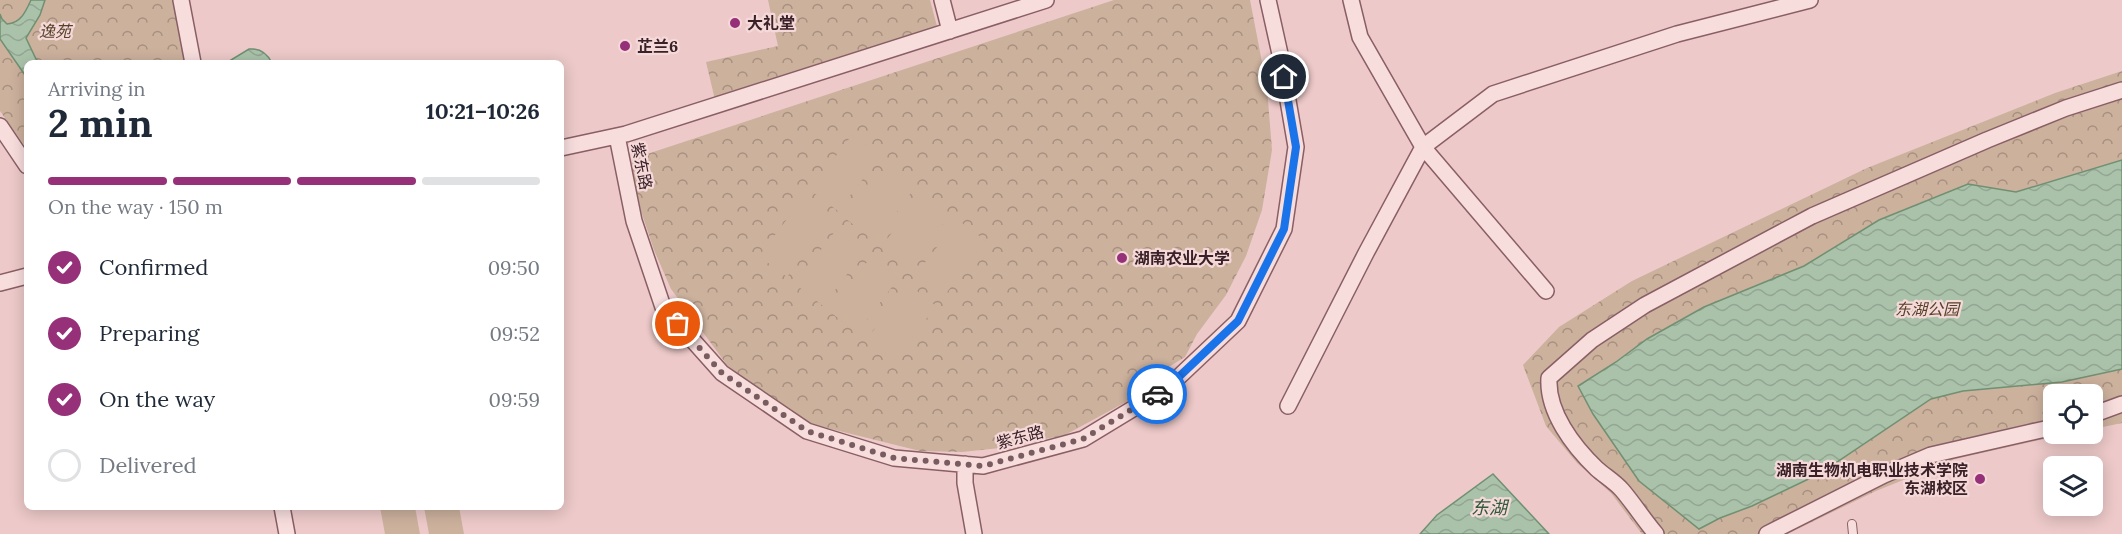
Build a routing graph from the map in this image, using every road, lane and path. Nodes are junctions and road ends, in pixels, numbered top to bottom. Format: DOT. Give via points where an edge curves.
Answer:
graph roads {
  1 [pos="181,0"];
  2 [pos="942,0"];
  3 [pos="1046,0"];
  4 [pos="1268,0"];
  5 [pos="1351,0"];
  6 [pos="1810,0"];
  7 [pos="950,31"];
  8 [pos="192,60"];
  9 [pos="2122,90"];
  10 [pos="0,126"];
  11 [pos="617,136"];
  12 [pos="564,147"];
  13 [pos="1424,147"];
  14 [pos="24,162"];
  15 [pos="24,277"];
  16 [pos="0,283"];
  17 [pos="1546,291"];
  18 [pos="2122,404"];
  19 [pos="1288,406"];
  20 [pos="2103,411"];
  21 [pos="2043,430"];
  22 [pos="965,464"];
  23 [pos="283,510"];
  24 [pos="1852,524"];
  25 [pos="287,534"];
  26 [pos="974,534"];
  27 [pos="1656,534"];
  28 [pos="1767,534"];
  29 [pos="1853,534"];
  1 -- 8 [label="street"];
  2 -- 7 [label="street"];
  3 -- 7 [label="street"];
  4 -- 22 [label="street, 紫东路" via="1296,147 1284,229 1238,321 1167,388 1083,439 983,466"];
  5 -- 13 [label="street" via="1360,37"];
  6 -- 13 [label="street" via="1677,34 1493,94"];
  7 -- 11 [label="street"];
  9 -- 27 [label="street" via="1987,140 1812,216 1645,305 1592,340 1549,378 1548,392 1572,442 1621,489"];
  10 -- 14 [label="street"];
  11 -- 12 [label="street"];
  11 -- 22 [label="street, 紫东路" via="634,221 663,307 722,373 807,431 894,458"];
  13 -- 17 [label="street"];
  13 -- 19 [label="street"];
  15 -- 16 [label="street"];
  18 -- 20 [label="street"];
  21 -- 28 [label="street" via="1931,455"];
  22 -- 26 [label="street"];
  23 -- 25 [label="street"];
  24 -- 29 [label="lane"];
}
